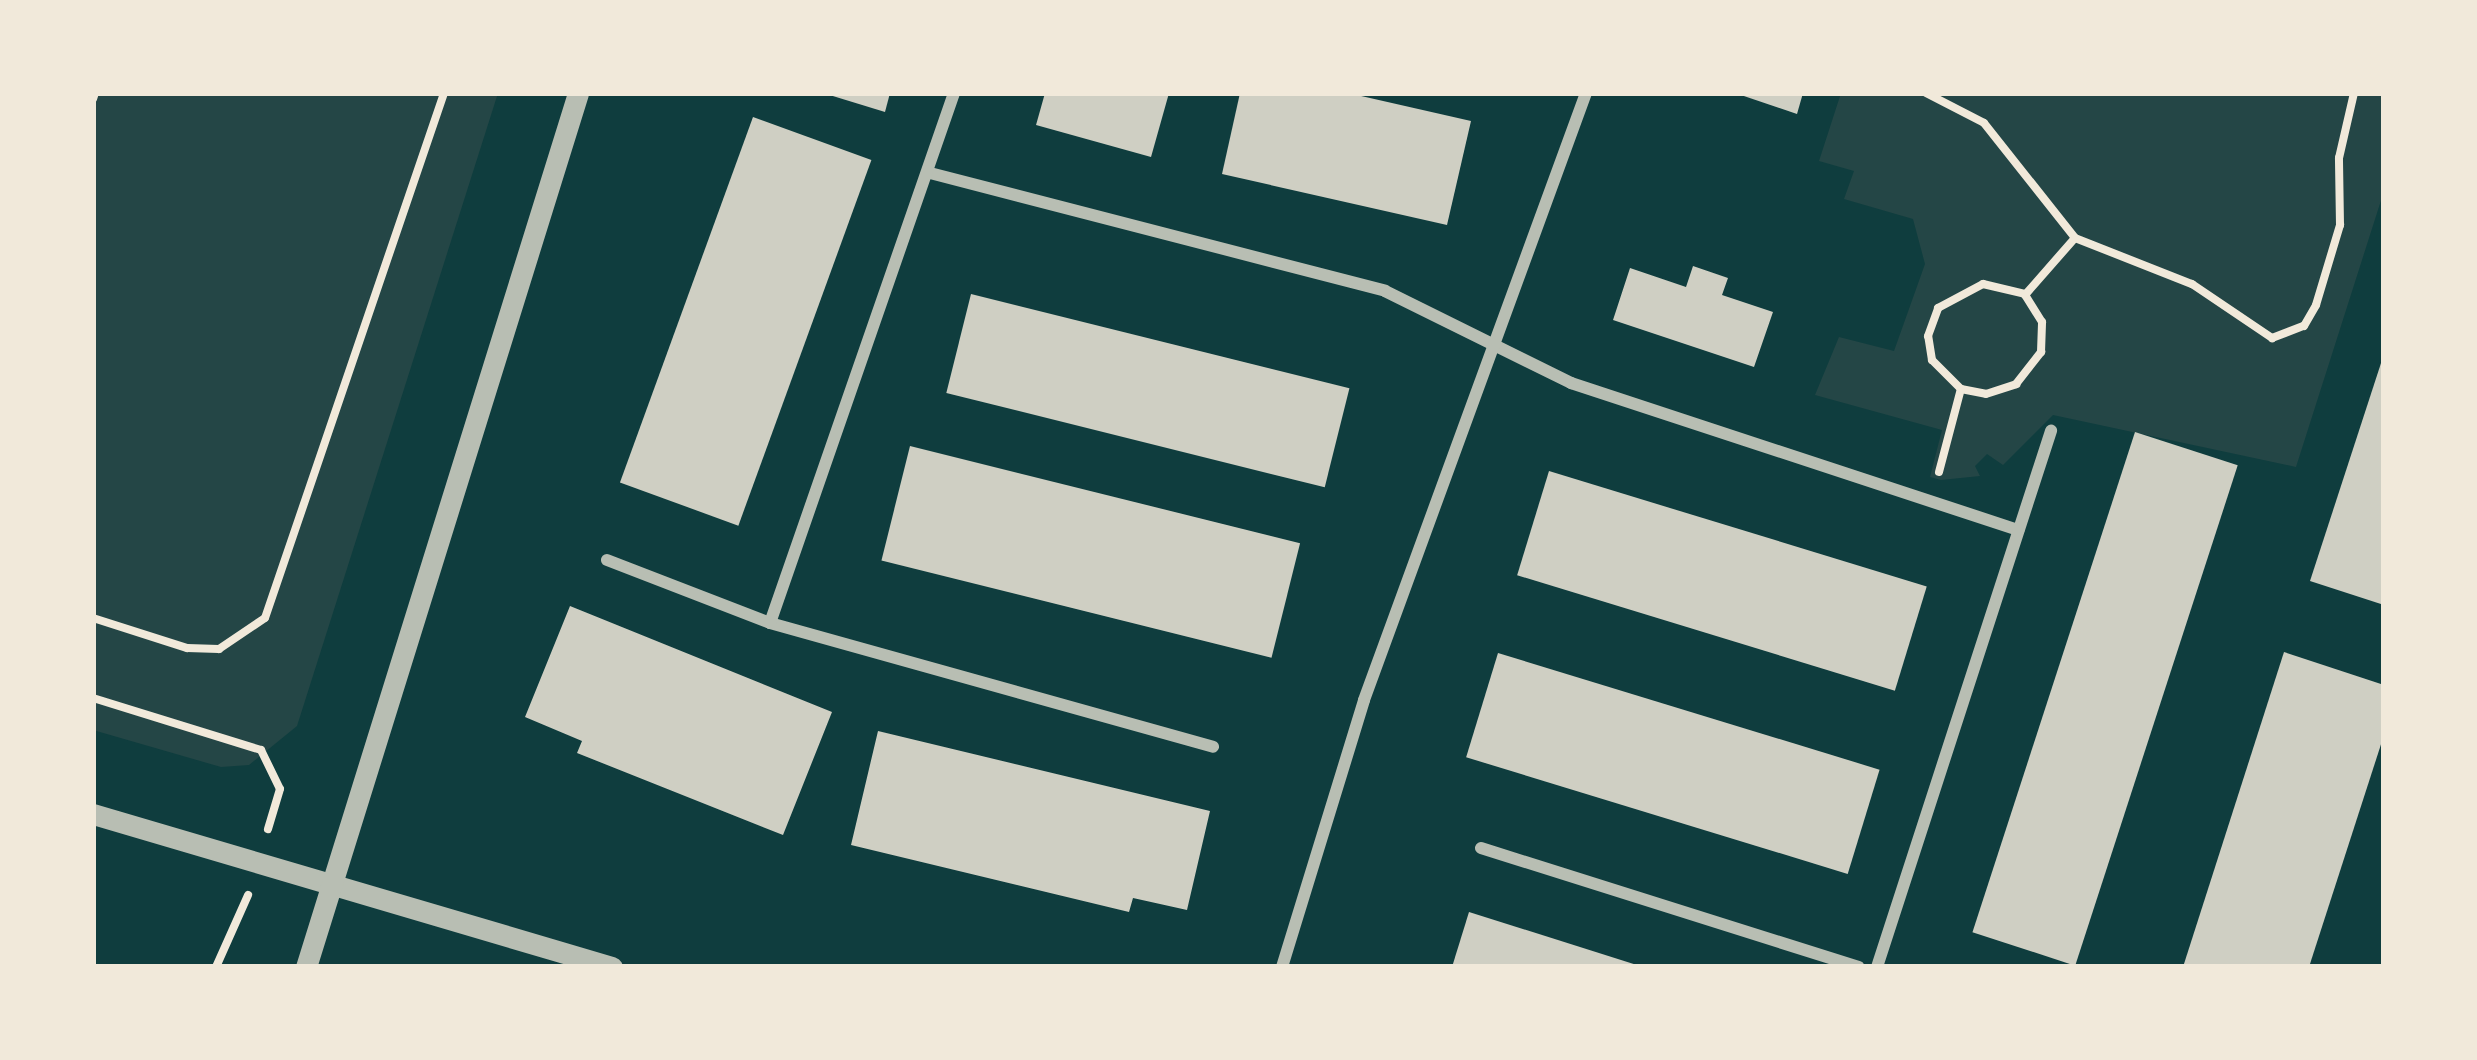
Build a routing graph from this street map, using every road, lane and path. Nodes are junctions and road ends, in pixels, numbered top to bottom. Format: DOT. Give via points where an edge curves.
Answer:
graph roads {
  1 [pos="444,93"];
  2 [pos="578,93"];
  3 [pos="954,93"];
  4 [pos="1586,93"];
  5 [pos="1926,93"];
  6 [pos="2354,93"];
  7 [pos="930,173"];
  8 [pos="2075,238"];
  9 [pos="2026,294"];
  10 [pos="1494,348"];
  11 [pos="1961,388"];
  12 [pos="2051,431"];
  13 [pos="1930,502"];
  14 [pos="2018,530"];
  15 [pos="607,560"];
  16 [pos="93,618"];
  17 [pos="770,623"];
  18 [pos="93,698"];
  19 [pos="1213,747"];
  20 [pos="280,789"];
  21 [pos="93,814"];
  22 [pos="1481,848"];
  23 [pos="330,884"];
  24 [pos="236,935"];
  25 [pos="216,967"];
  26 [pos="306,967"];
  27 [pos="612,967"];
  28 [pos="1282,967"];
  29 [pos="1859,967"];
  30 [pos="1877,967"];
  1 -- 16 [label="path" via="265,618 219,649 187,648"];
  2 -- 23 [label="street"];
  3 -- 7 [label="street"];
  4 -- 10 [label="street"];
  5 -- 8 [label="path" via="1984,123"];
  6 -- 8 [label="path" via="2339,158 2340,225 2304,326 2272,338 2192,284"];
  7 -- 10 [label="street" via="1385,291"];
  7 -- 17 [label="street"];
  8 -- 9 [label="path"];
  9 -- 11 [label="path" via="2042,322 2041,352 2016,384 1986,394"];
  9 -- 11 [label="path" via="1982,284 1938,308 1928,336 1932,360"];
  10 -- 13 [label="street" via="1571,383"];
  10 -- 28 [label="street" via="1364,700"];
  11 -- 13 [label="path"];
  12 -- 14 [label="street"];
  13 -- 14 [label="street"];
  14 -- 30 [label="street"];
  15 -- 17 [label="street"];
  17 -- 19 [label="street"];
  18 -- 20 [label="path" via="251,745 267,756"];
  21 -- 23 [label="street"];
  22 -- 29 [label="street"];
  23 -- 26 [label="street"];
  23 -- 27 [label="street"];
  24 -- 25 [label="path" via="214,956"];
}
